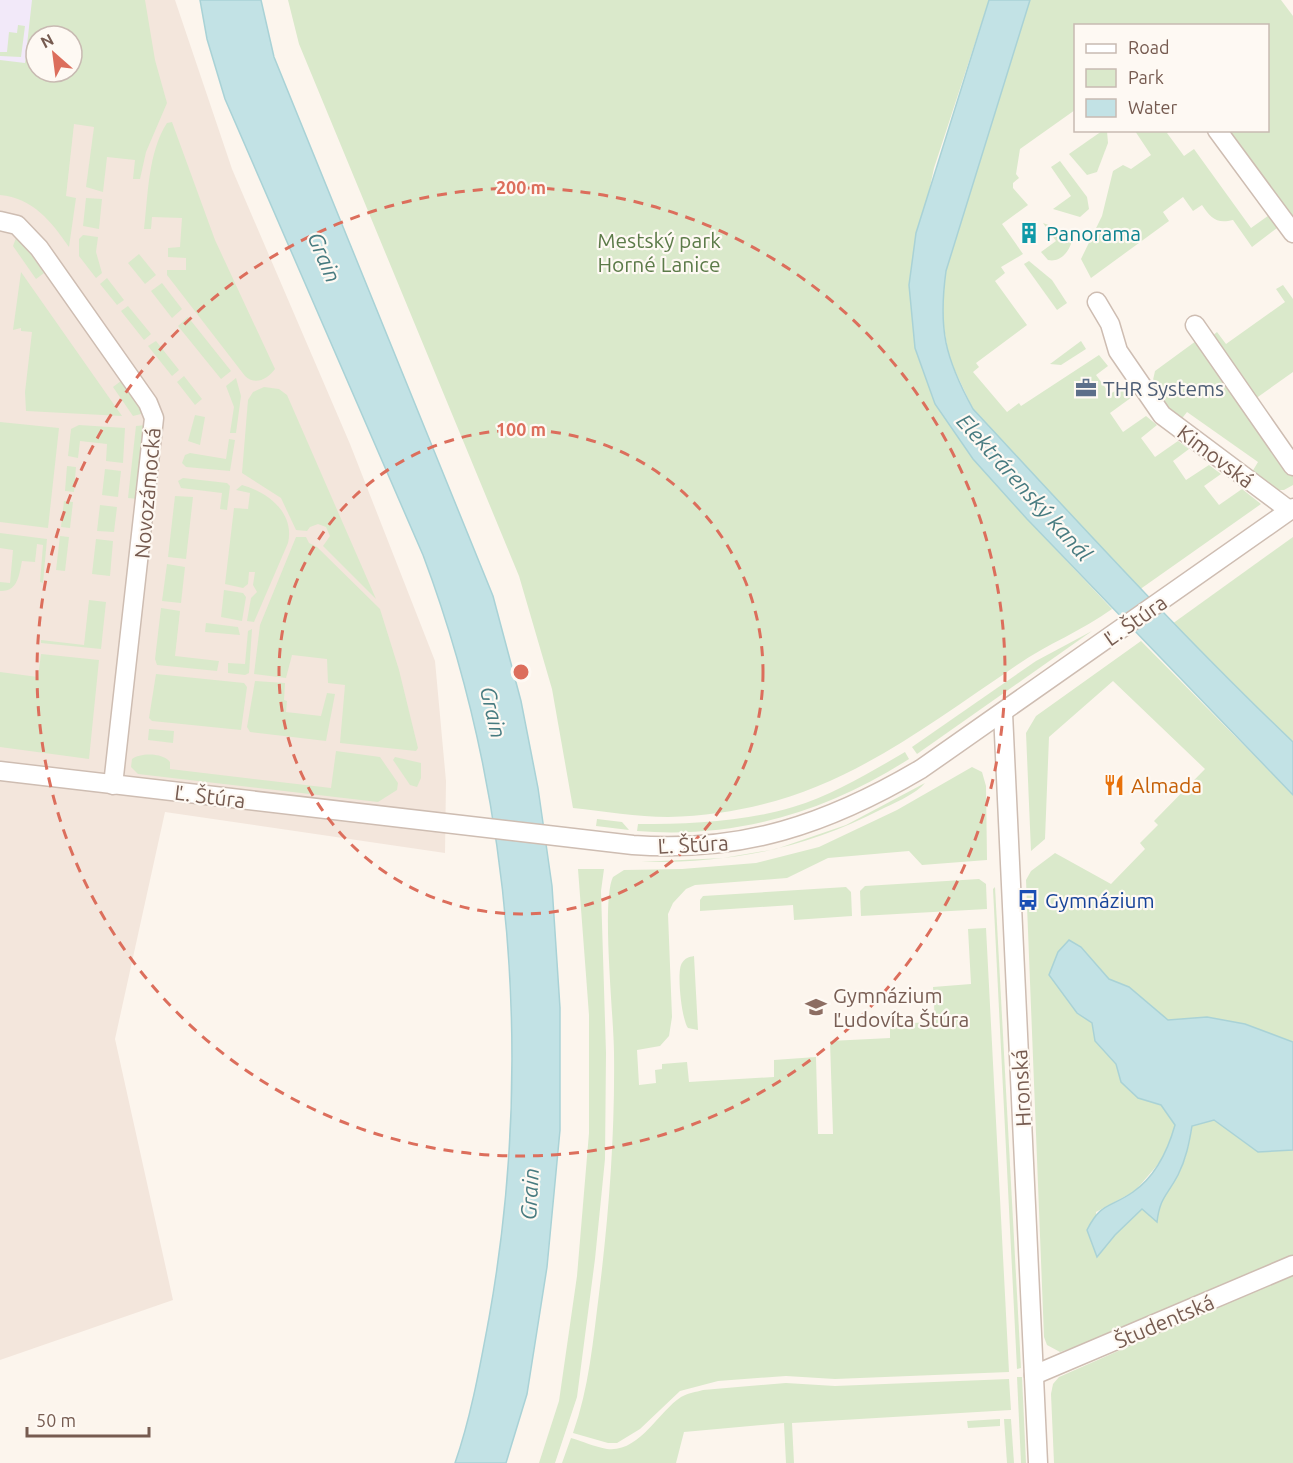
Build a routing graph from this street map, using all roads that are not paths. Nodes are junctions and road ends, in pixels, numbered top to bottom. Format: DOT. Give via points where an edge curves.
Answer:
graph roads {
  1 [pos="1218,132"];
  2 [pos="0,221"];
  3 [pos="1293,233"];
  4 [pos="1097,302"];
  5 [pos="1195,325"];
  6 [pos="1293,466"];
  7 [pos="1291,509"];
  8 [pos="1003,713"];
  9 [pos="0,771"];
  10 [pos="113,785"];
  11 [pos="1293,1265"];
  12 [pos="1034,1375"];
  13 [pos="1038,1463"];
  1 -- 3 [label="street"];
  2 -- 10 [label="street, Novozámocká" via="17,225 39,248 148,403 154,418"];
  4 -- 7 [label="street, Kimovská" via="1110,324 1118,351 1162,415"];
  5 -- 6 [label="street"];
  7 -- 8 [label="street, Ľ. Štúra"];
  8 -- 10 [label="street, Ľ. Štúra" via="860,804 794,830 706,845 671,847 595,841"];
  8 -- 12 [label="street, Hronská"];
  9 -- 10 [label="street, Ľ. Štúra"];
  11 -- 12 [label="street, Študentská"];
  12 -- 13 [label="street, Hronská"];
}
